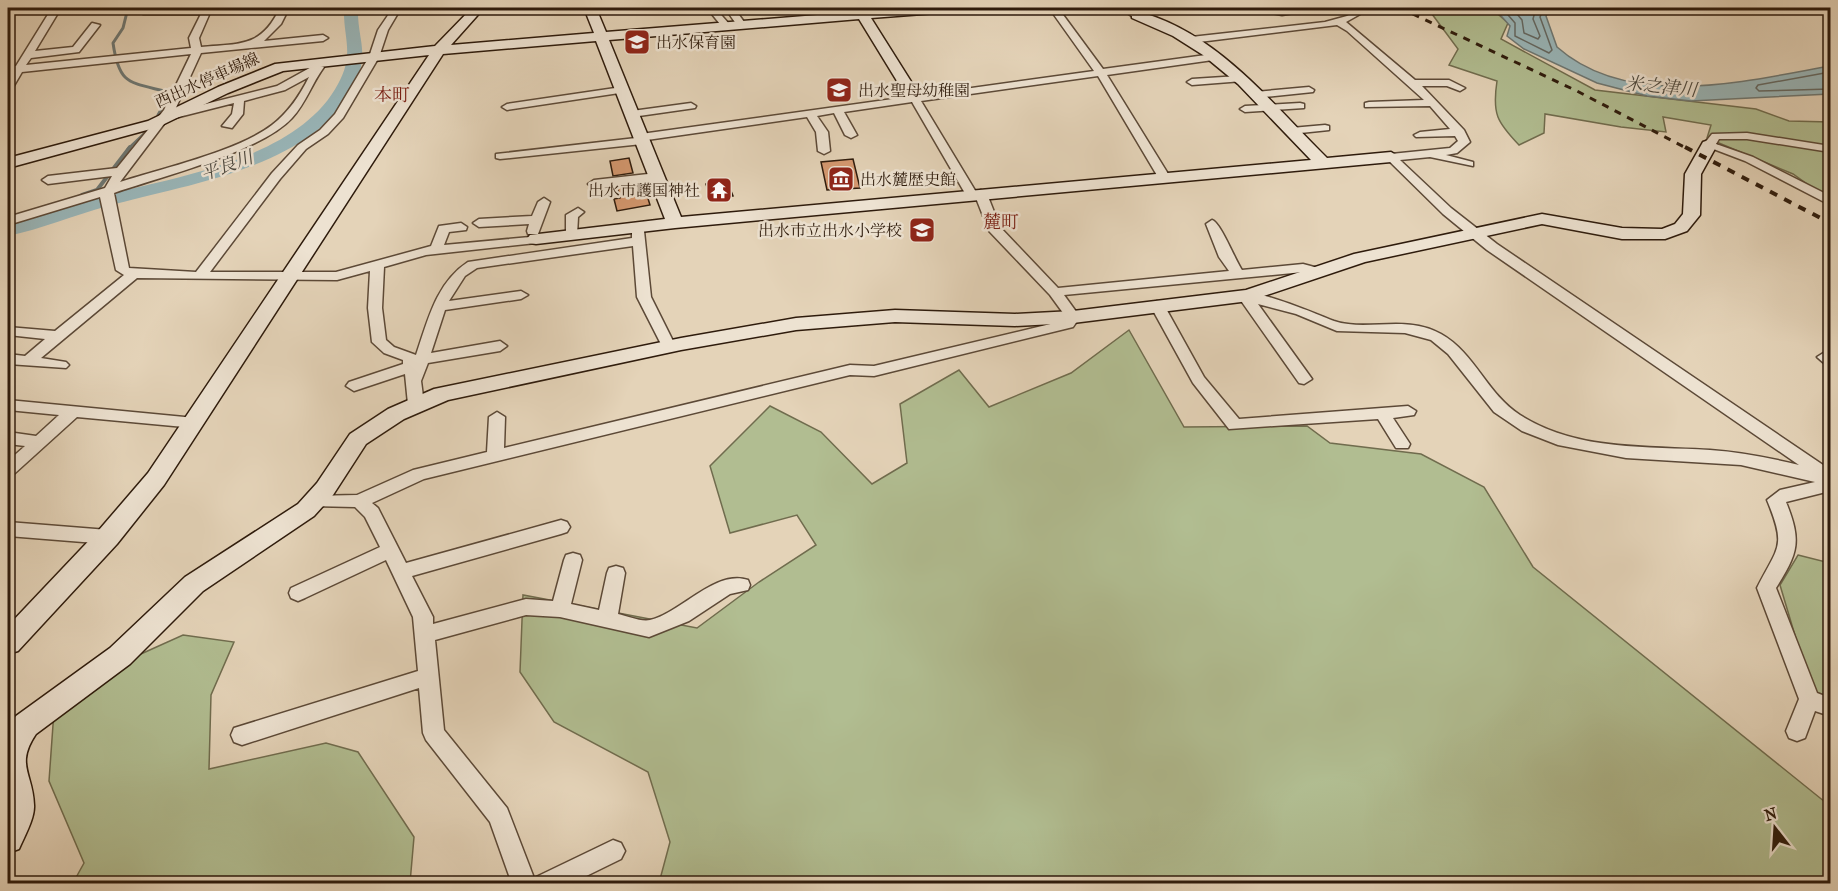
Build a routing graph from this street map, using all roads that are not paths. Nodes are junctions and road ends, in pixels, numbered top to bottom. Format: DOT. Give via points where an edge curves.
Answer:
graph roads {
  1 [pos="56,8"];
  2 [pos="284,8"];
  3 [pos="397,8"];
  4 [pos="477,8"];
  5 [pos="590,8"];
  6 [pos="711,8"];
  7 [pos="730,8"];
  8 [pos="949,8"];
  9 [pos="1046,8"];
  10 [pos="1194,8"];
  11 [pos="1236,8"];
  12 [pos="1248,8"];
  13 [pos="1320,8"];
  14 [pos="1365,8"];
  15 [pos="1374,8"];
  16 [pos="1424,8"];
  17 [pos="1433,8"];
  18 [pos="208,9"];
  19 [pos="860,11"];
  20 [pos="1130,11"];
  21 [pos="146,12"];
  22 [pos="160,21"];
  23 [pos="202,21"];
  24 [pos="1339,22"];
  25 [pos="94,25"];
  26 [pos="741,26"];
  27 [pos="727,27"];
  28 [pos="323,38"];
  29 [pos="603,38"];
  30 [pos="1191,40"];
  31 [pos="255,45"];
  32 [pos="439,50"];
  33 [pos="197,52"];
  34 [pos="27,55"];
  35 [pos="374,57"];
  36 [pos="1213,57"];
  37 [pos="321,65"];
  38 [pos="13,69"];
  39 [pos="1101,73"];
  40 [pos="1239,79"];
  41 [pos="1192,82"];
  42 [pos="1410,83"];
  43 [pos="8,87"];
  44 [pos="1460,88"];
  45 [pos="622,90"];
  46 [pos="1309,90"];
  47 [pos="1255,95"];
  48 [pos="915,99"];
  49 [pos="238,100"];
  50 [pos="789,100"];
  51 [pos="1431,102"];
  52 [pos="1369,105"];
  53 [pos="691,106"];
  54 [pos="1300,106"];
  55 [pos="507,107"];
  56 [pos="1245,108"];
  57 [pos="1268,108"];
  58 [pos="838,110"];
  59 [pos="632,114"];
  60 [pos="812,114"];
  61 [pos="796,116"];
  62 [pos="164,118"];
  63 [pos="228,126"];
  64 [pos="1326,128"];
  65 [pos="1291,131"];
  66 [pos="1460,132"];
  67 [pos="851,135"];
  68 [pos="1420,135"];
  69 [pos="642,139"];
  70 [pos="1708,145"];
  71 [pos="1830,149"];
  72 [pos="824,151"];
  73 [pos="1426,153"];
  74 [pos="500,156"];
  75 [pos="1391,157"];
  76 [pos="1322,162"];
  77 [pos="8,163"];
  78 [pos="1469,164"];
  79 [pos="119,171"];
  80 [pos="657,177"];
  81 [pos="1164,177"];
  82 [pos="48,180"];
  83 [pos="594,184"];
  84 [pos="107,193"];
  85 [pos="976,195"];
  86 [pos="1830,201"];
  87 [pos="544,202"];
  88 [pos="578,212"];
  89 [pos="537,220"];
  90 [pos="8,221"];
  91 [pos="675,223"];
  92 [pos="480,224"];
  93 [pos="1212,224"];
  94 [pos="461,227"];
  95 [pos="1474,233"];
  96 [pos="638,234"];
  97 [pos="571,235"];
  98 [pos="533,239"];
  99 [pos="436,250"];
  100 [pos="377,264"];
  101 [pos="1317,272"];
  102 [pos="134,274"];
  103 [pos="1238,274"];
  104 [pos="200,276"];
  105 [pos="290,277"];
  106 [pos="1055,292"];
  107 [pos="521,295"];
  108 [pos="1246,295"];
  109 [pos="1157,305"];
  110 [pos="441,306"];
  111 [pos="1073,317"];
  112 [pos="8,331"];
  113 [pos="59,336"];
  114 [pos="500,346"];
  115 [pos="669,347"];
  116 [pos="8,358"];
  117 [pos="28,361"];
  118 [pos="418,363"];
  119 [pos="61,365"];
  120 [pos="1304,379"];
  121 [pos="354,386"];
  122 [pos="416,404"];
  123 [pos="8,405"];
  124 [pos="74,411"];
  125 [pos="1408,411"];
  126 [pos="1382,413"];
  127 [pos="497,417"];
  128 [pos="195,423"];
  129 [pos="8,438"];
  130 [pos="39,442"];
  131 [pos="1402,444"];
  132 [pos="495,457"];
  133 [pos="9,468"];
  134 [pos="1830,481"];
  135 [pos="316,501"];
  136 [pos="359,501"];
  137 [pos="561,527"];
  138 [pos="8,529"];
  139 [pos="108,537"];
  140 [pos="390,550"];
  141 [pos="573,560"];
  142 [pos="401,572"];
  143 [pos="616,573"];
  144 [pos="741,585"];
  145 [pos="298,593"];
  146 [pos="560,609"];
  147 [pos="607,620"];
  148 [pos="424,635"];
  149 [pos="8,643"];
  150 [pos="427,678"];
  151 [pos="1809,699"];
  152 [pos="1830,707"];
  153 [pos="1797,731"];
  154 [pos="242,735"];
  155 [pos="8,838"];
  156 [pos="613,851"];
  157 [pos="524,884"];
  158 [pos="543,884"];
  1 -- 34 [label="street"];
  2 -- 31 [label="street" via="278,22"];
  3 -- 35 [label="street" via="383,30"];
  4 -- 32 [label="street"];
  5 -- 29 [label="street"];
  6 -- 27 [label="street"];
  7 -- 26 [label="street"];
  8 -- 19 [label="street, 西出水停車場線"];
  9 -- 39 [label="street" via="1055,10"];
  10 -- 11 [label="street"];
  12 -- 13 [label="street" via="1282,12"];
  14 -- 15 [label="street"];
  14 -- 24 [label="street"];
  16 -- 17 [label="street"];
  18 -- 21 [label="street"];
  18 -- 23 [label="street"];
  19 -- 26 [label="street, 西出水停車場線"];
  19 -- 48 [label="street"];
  20 -- 30 [label="street"];
  22 -- 23 [label="street"];
  23 -- 33 [label="street" via="194,38"];
  24 -- 30 [label="street"];
  24 -- 42 [label="street"];
  25 -- 34 [label="street" via="76,50"];
  26 -- 27 [label="street, 西出水停車場線"];
  27 -- 29 [label="street, 西出水停車場線"];
  28 -- 31 [label="street"];
  29 -- 32 [label="street, 西出水停車場線"];
  29 -- 45 [label="street"];
  30 -- 36 [label="street"];
  31 -- 33 [label="street"];
  32 -- 35 [label="street, 西出水停車場線"];
  32 -- 105 [label="street"];
  33 -- 38 [label="street"];
  33 -- 62 [label="street"];
  34 -- 38 [label="street"];
  35 -- 37 [label="street, 西出水停車場線"];
  35 -- 104 [label="street" via="339,116 302,147 276,176"];
  36 -- 39 [label="street"];
  36 -- 40 [label="street"];
  37 -- 49 [label="street" via="281,88"];
  37 -- 62 [label="street, 西出水停車場線" via="280,67 259,74"];
  37 -- 84 [label="street" via="293,111 275,128 247,143"];
  38 -- 43 [label="street"];
  39 -- 48 [label="street"];
  39 -- 81 [label="street"];
  40 -- 41 [label="street"];
  40 -- 47 [label="street"];
  42 -- 44 [label="street" via="1449,83"];
  42 -- 51 [label="street"];
  45 -- 55 [label="street"];
  45 -- 59 [label="street"];
  46 -- 47 [label="street"];
  47 -- 57 [label="street"];
  48 -- 58 [label="street"];
  48 -- 85 [label="street"];
  49 -- 62 [label="street"];
  49 -- 63 [label="street" via="238,115"];
  50 -- 61 [label="street"];
  51 -- 52 [label="street"];
  51 -- 66 [label="street"];
  53 -- 59 [label="street"];
  54 -- 57 [label="street"];
  56 -- 57 [label="street"];
  57 -- 65 [label="street"];
  58 -- 60 [label="street"];
  58 -- 67 [label="street"];
  59 -- 69 [label="street"];
  60 -- 61 [label="street"];
  60 -- 72 [label="street" via="822,132"];
  61 -- 69 [label="street"];
  62 -- 77 [label="street, 西出水停車場線"];
  62 -- 79 [label="street"];
  64 -- 65 [label="street"];
  65 -- 76 [label="street"];
  66 -- 68 [label="street"];
  66 -- 73 [label="street" via="1464,142 1459,148"];
  69 -- 74 [label="street"];
  69 -- 80 [label="street"];
  70 -- 71 [label="street" via="1716,136 1747,136"];
  70 -- 86 [label="street" via="1749,159"];
  70 -- 95 [label="street" via="1692,175 1695,202 1691,214 1686,223 1668,232 1623,235 1542,219"];
  73 -- 75 [label="street"];
  73 -- 78 [label="street"];
  75 -- 76 [label="street"];
  75 -- 95 [label="street"];
  76 -- 81 [label="street"];
  79 -- 82 [label="street"];
  79 -- 84 [label="street"];
  80 -- 83 [label="street"];
  80 -- 91 [label="street"];
  81 -- 85 [label="street"];
  84 -- 90 [label="street"];
  84 -- 102 [label="street" via="123,270"];
  85 -- 91 [label="street"];
  85 -- 106 [label="street" via="994,228"];
  87 -- 89 [label="street"];
  88 -- 97 [label="street" via="572,215"];
  89 -- 92 [label="street"];
  89 -- 98 [label="street"];
  91 -- 96 [label="street"];
  93 -- 103 [label="street"];
  94 -- 99 [label="street" via="444,229"];
  95 -- 101 [label="street" via="1360,258"];
  95 -- 134 [label="street"];
  96 -- 97 [label="street"];
  96 -- 110 [label="street" via="473,265 462,270 446,291"];
  96 -- 115 [label="street" via="644,297"];
  97 -- 98 [label="street"];
  98 -- 99 [label="street"];
  99 -- 100 [label="street"];
  100 -- 105 [label="street" via="337,276"];
  100 -- 118 [label="street" via="375,308 380,342"];
  101 -- 103 [label="street" via="1303,268"];
  101 -- 108 [label="street"];
  102 -- 104 [label="street"];
  102 -- 113 [label="street"];
  103 -- 106 [label="street"];
  104 -- 105 [label="street"];
  105 -- 128 [label="street"];
  106 -- 111 [label="street"];
  107 -- 110 [label="street"];
  108 -- 109 [label="street"];
  108 -- 120 [label="street"];
  108 -- 134 [label="street" via="1340,327 1427,333 1461,359 1488,397 1510,417 1562,440 1636,453 1750,461"];
  109 -- 111 [label="street"];
  109 -- 126 [label="street" via="1198,379 1235,425"];
  110 -- 118 [label="street"];
  111 -- 115 [label="street" via="1015,320 896,316 796,324"];
  111 -- 132 [label="street" via="1068,324 874,372 850,370"];
  112 -- 113 [label="street"];
  113 -- 117 [label="street"];
  114 -- 118 [label="street"];
  115 -- 122 [label="street" via="442,394"];
  116 -- 117 [label="street"];
  117 -- 119 [label="street"];
  118 -- 121 [label="street"];
  118 -- 122 [label="street" via="412,384"];
  122 -- 135 [label="street" via="358,439"];
  123 -- 124 [label="street"];
  124 -- 128 [label="street"];
  124 -- 130 [label="street"];
  125 -- 126 [label="street"];
  126 -- 131 [label="street"];
  127 -- 132 [label="street"];
  128 -- 139 [label="street"];
  129 -- 130 [label="street"];
  130 -- 133 [label="street"];
  132 -- 136 [label="street" via="419,474"];
  134 -- 151 [label="street" via="1776,500 1788,530 1789,550 1766,588"];
  135 -- 136 [label="street"];
  135 -- 155 [label="street" via="194,584 120,656 26,725 14,742 9,761 19,806"];
  136 -- 140 [label="street" via="372,513"];
  137 -- 142 [label="street"];
  138 -- 139 [label="street"];
  139 -- 149 [label="street"];
  140 -- 142 [label="street"];
  140 -- 145 [label="street"];
  141 -- 146 [label="street"];
  142 -- 148 [label="street" via="423,617"];
  143 -- 147 [label="street"];
  144 -- 147 [label="street" via="727,587 682,615 649,629"];
  146 -- 147 [label="street"];
  146 -- 148 [label="street" via="526,607"];
  148 -- 150 [label="street"];
  150 -- 154 [label="street"];
  150 -- 157 [label="street" via="434,733 499,816"];
  151 -- 152 [label="street"];
  151 -- 153 [label="street"];
  156 -- 158 [label="street"];
}
